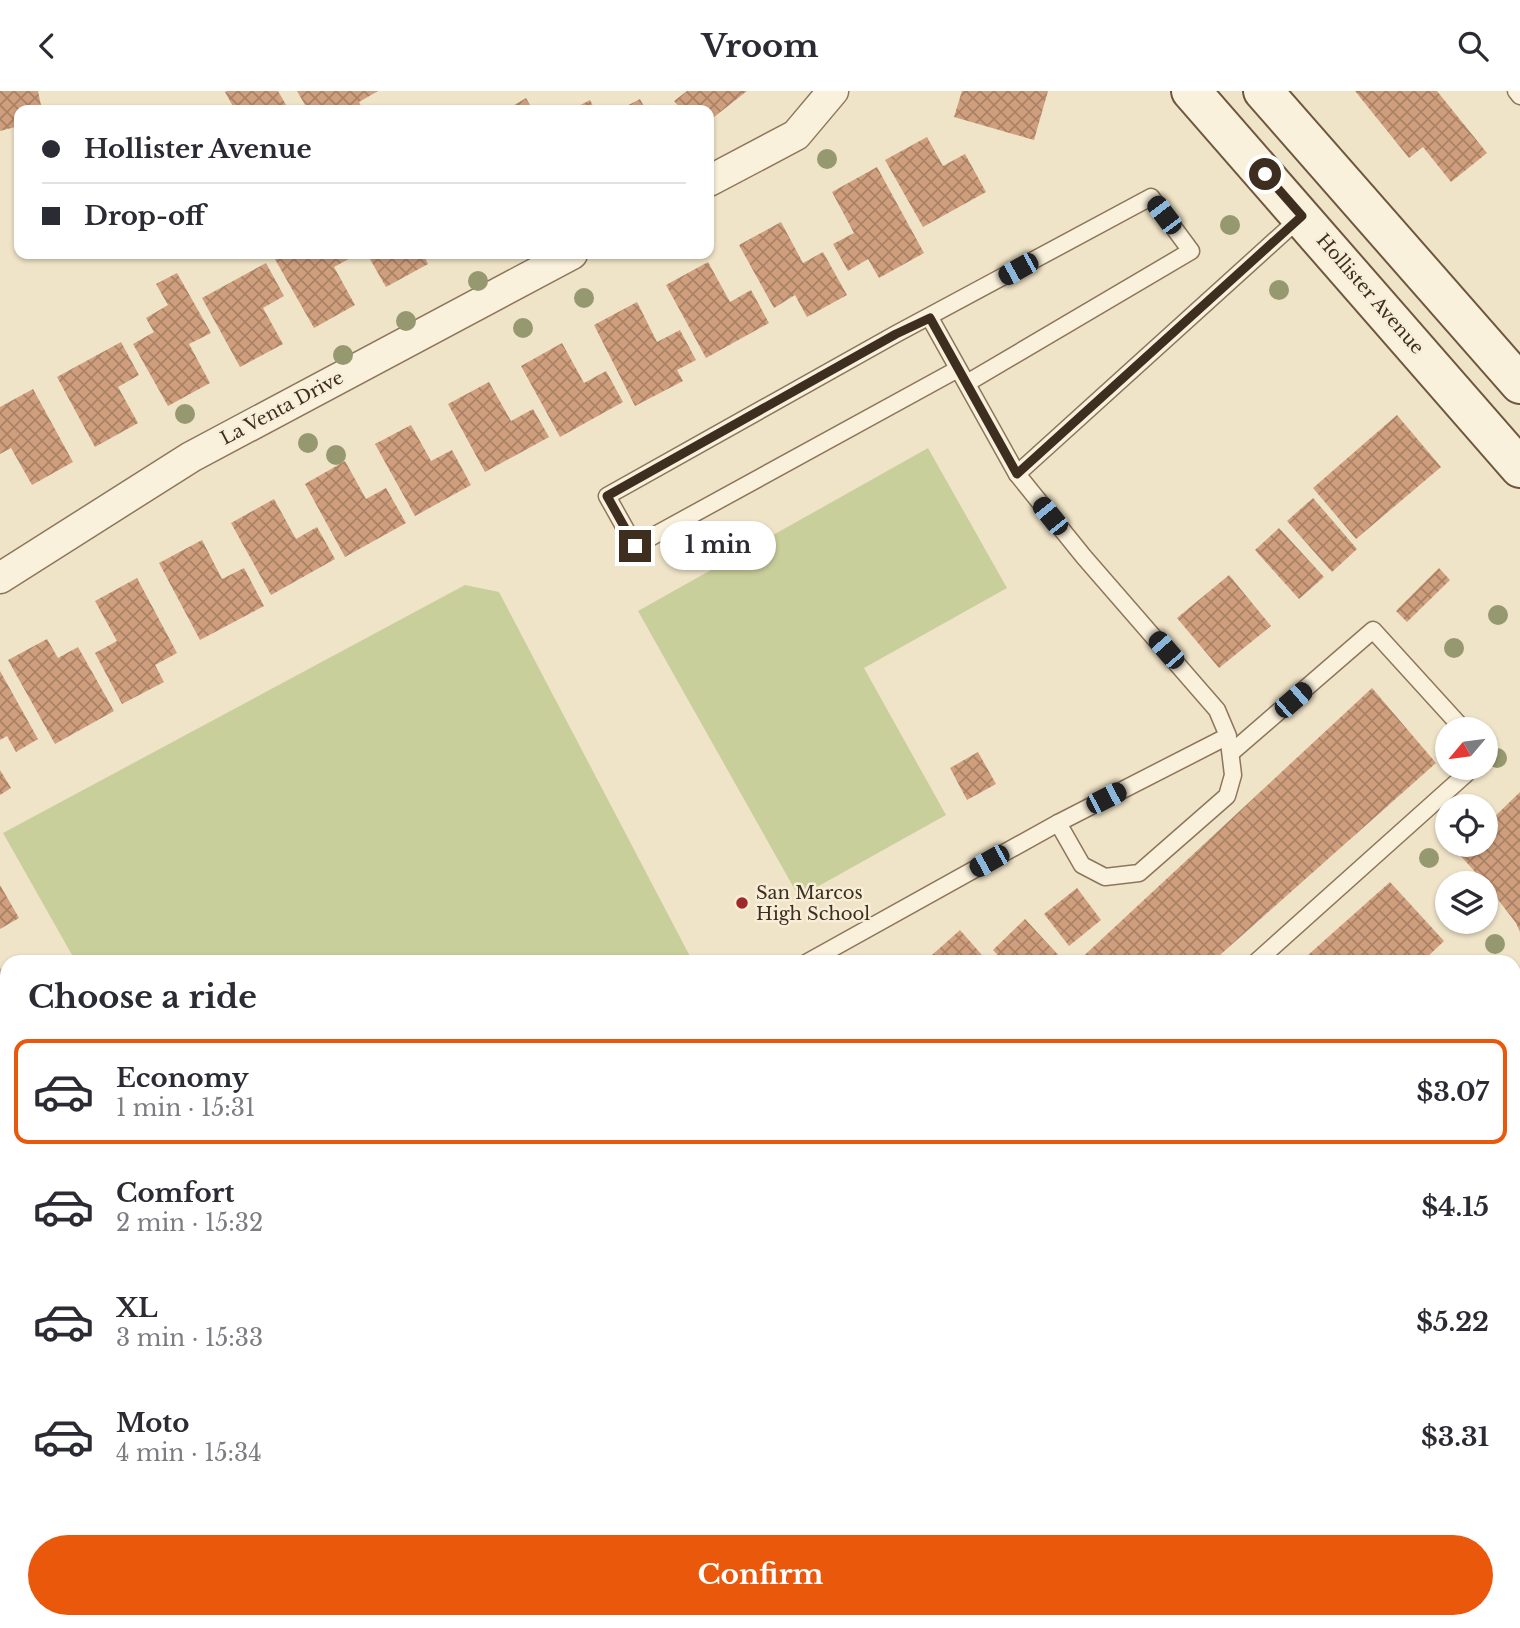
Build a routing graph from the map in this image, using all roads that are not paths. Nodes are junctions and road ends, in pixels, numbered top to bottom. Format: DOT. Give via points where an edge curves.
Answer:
graph roads {
  1 [pos="833,91"];
  2 [pos="1191,91"];
  3 [pos="1262,91"];
  4 [pos="1516,91"];
  5 [pos="1520,96"];
  6 [pos="714,178"];
  7 [pos="1302,216"];
  8 [pos="563,259"];
  9 [pos="930,318"];
  10 [pos="962,376"];
  11 [pos="1520,384"];
  12 [pos="1520,468"];
  13 [pos="1017,474"];
  14 [pos="0,578"];
  15 [pos="1452,717"];
  16 [pos="1228,736"];
  17 [pos="1232,752"];
  18 [pos="1458,781"];
  19 [pos="1058,823"];
  20 [pos="838,955"];
  21 [pos="1264,955"];
  1 -- 6 [label="street" via="796,135"];
  2 -- 7 [label="main road, Hollister Avenue"];
  3 -- 11 [label="main road"];
  4 -- 5 [label="lane"];
  7 -- 12 [label="main road, Hollister Avenue"];
  7 -- 13 [label="lane"];
  8 -- 14 [label="street, La Venta Drive" via="191,457"];
  9 -- 10 [label="lane"];
  9 -- 10 [label="lane" via="1151,197 1191,251"];
  9 -- 10 [label="lane" via="607,496 635,546"];
  10 -- 13 [label="lane"];
  13 -- 16 [label="lane" via="1217,710"];
  15 -- 17 [label="lane" via="1373,630"];
  16 -- 17 [label="lane"];
  16 -- 19 [label="lane"];
  17 -- 19 [label="lane" via="1233,775 1227,796 1139,873 1105,877 1082,865"];
  18 -- 21 [label="lane"];
  19 -- 20 [label="lane"];
}
